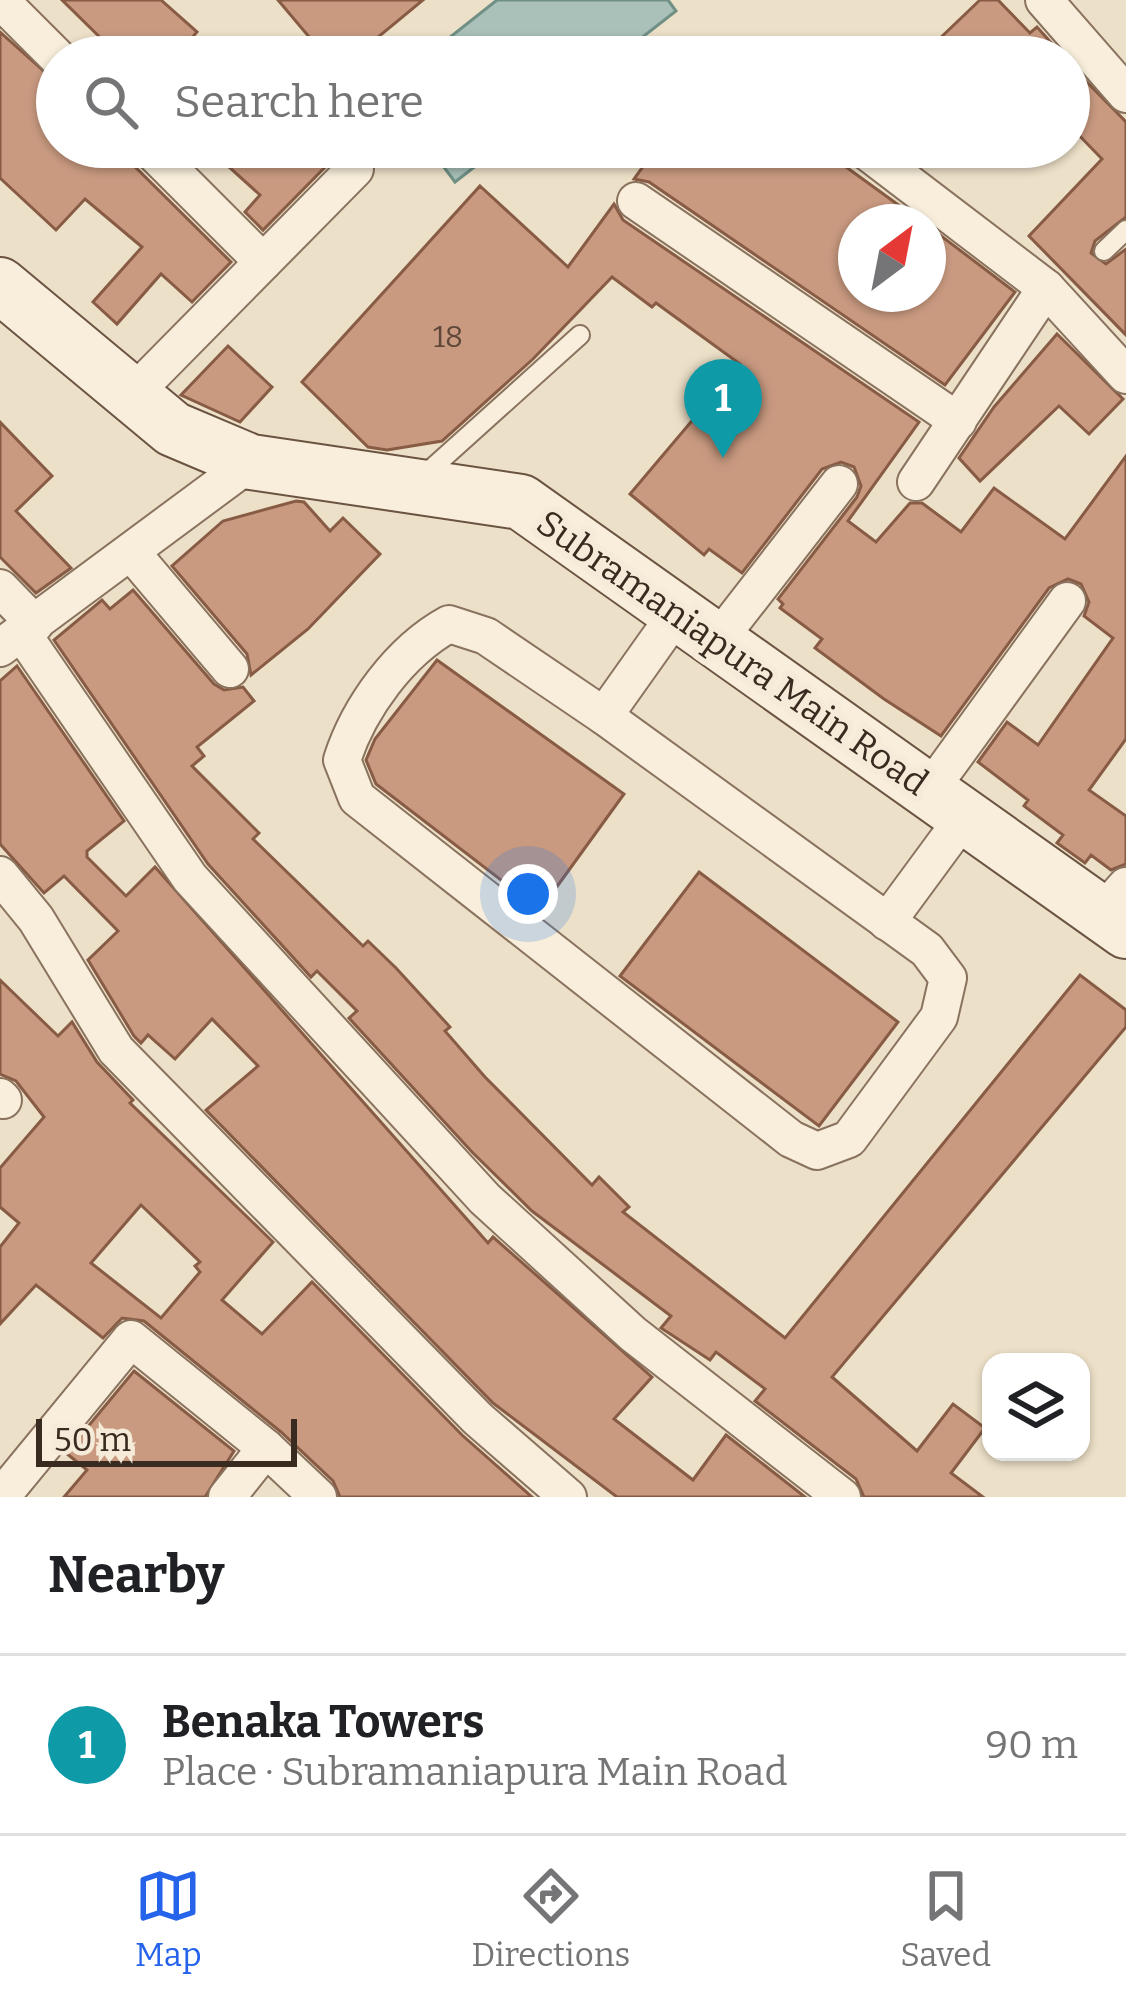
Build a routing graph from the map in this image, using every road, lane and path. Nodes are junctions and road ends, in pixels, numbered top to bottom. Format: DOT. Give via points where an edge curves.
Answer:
graph roads {
  1 [pos="0,0"];
  2 [pos="1044,0"];
  3 [pos="36,36"];
  4 [pos="1075,36"];
  5 [pos="1090,53"];
  6 [pos="1126,94"];
  7 [pos="169,168"];
  8 [pos="889,168"];
  9 [pos="355,169"];
  10 [pos="636,201"];
  11 [pos="1126,230"];
  12 [pos="1104,251"];
  13 [pos="263,262"];
  14 [pos="0,285"];
  15 [pos="1046,288"];
  16 [pos="580,335"];
  17 [pos="1126,375"];
  18 [pos="130,397"];
  19 [pos="958,421"];
  20 [pos="251,462"];
  21 [pos="916,482"];
  22 [pos="838,484"];
  23 [pos="412,486"];
  24 [pos="131,552"];
  25 [pos="0,588"];
  26 [pos="1067,601"];
  27 [pos="697,627"];
  28 [pos="19,635"];
  29 [pos="230,669"];
  30 [pos="604,716"];
  31 [pos="947,804"];
  32 [pos="0,875"];
  33 [pos="1118,910"];
  34 [pos="887,922"];
  35 [pos="266,1448"];
  36 [pos="2,1497"];
  37 [pos="227,1497"];
  38 [pos="318,1497"];
  39 [pos="568,1497"];
  40 [pos="842,1497"];
  1 -- 3 [label="street"];
  2 -- 4 [label="street"];
  5 -- 6 [label="street"];
  7 -- 13 [label="street"];
  8 -- 15 [label="street"];
  9 -- 13 [label="street"];
  10 -- 19 [label="street"];
  11 -- 12 [label="lane"];
  13 -- 18 [label="street"];
  14 -- 18 [label="main road, Subramaniapura Main Road"];
  15 -- 17 [label="street"];
  15 -- 19 [label="street"];
  16 -- 23 [label="lane"];
  18 -- 20 [label="main road, Subramaniapura Main Road" via="173,429"];
  19 -- 21 [label="street"];
  20 -- 23 [label="main road, Subramaniapura Main Road"];
  20 -- 24 [label="street"];
  22 -- 27 [label="street"];
  23 -- 27 [label="main road, Subramaniapura Main Road" via="521,502"];
  24 -- 28 [label="street"];
  24 -- 29 [label="street"];
  25 -- 28 [label="street"];
  26 -- 31 [label="street"];
  27 -- 30 [label="street"];
  27 -- 31 [label="main road, Subramaniapura Main Road"];
  28 -- 40 [label="street" via="190,878 485,1198 633,1334"];
  30 -- 34 [label="street"];
  30 -- 34 [label="street" via="486,636 449,624 417,641 352,729 341,760 357,797 791,1139 817,1151 849,1139 939,1017 949,978 927,950"];
  31 -- 33 [label="main road, Subramaniapura Main Road"];
  31 -- 34 [label="street"];
  32 -- 39 [label="street" via="116,1050 478,1419"];
  35 -- 36 [label="street" via="131,1340"];
  35 -- 37 [label="street"];
  35 -- 38 [label="street"];
}
